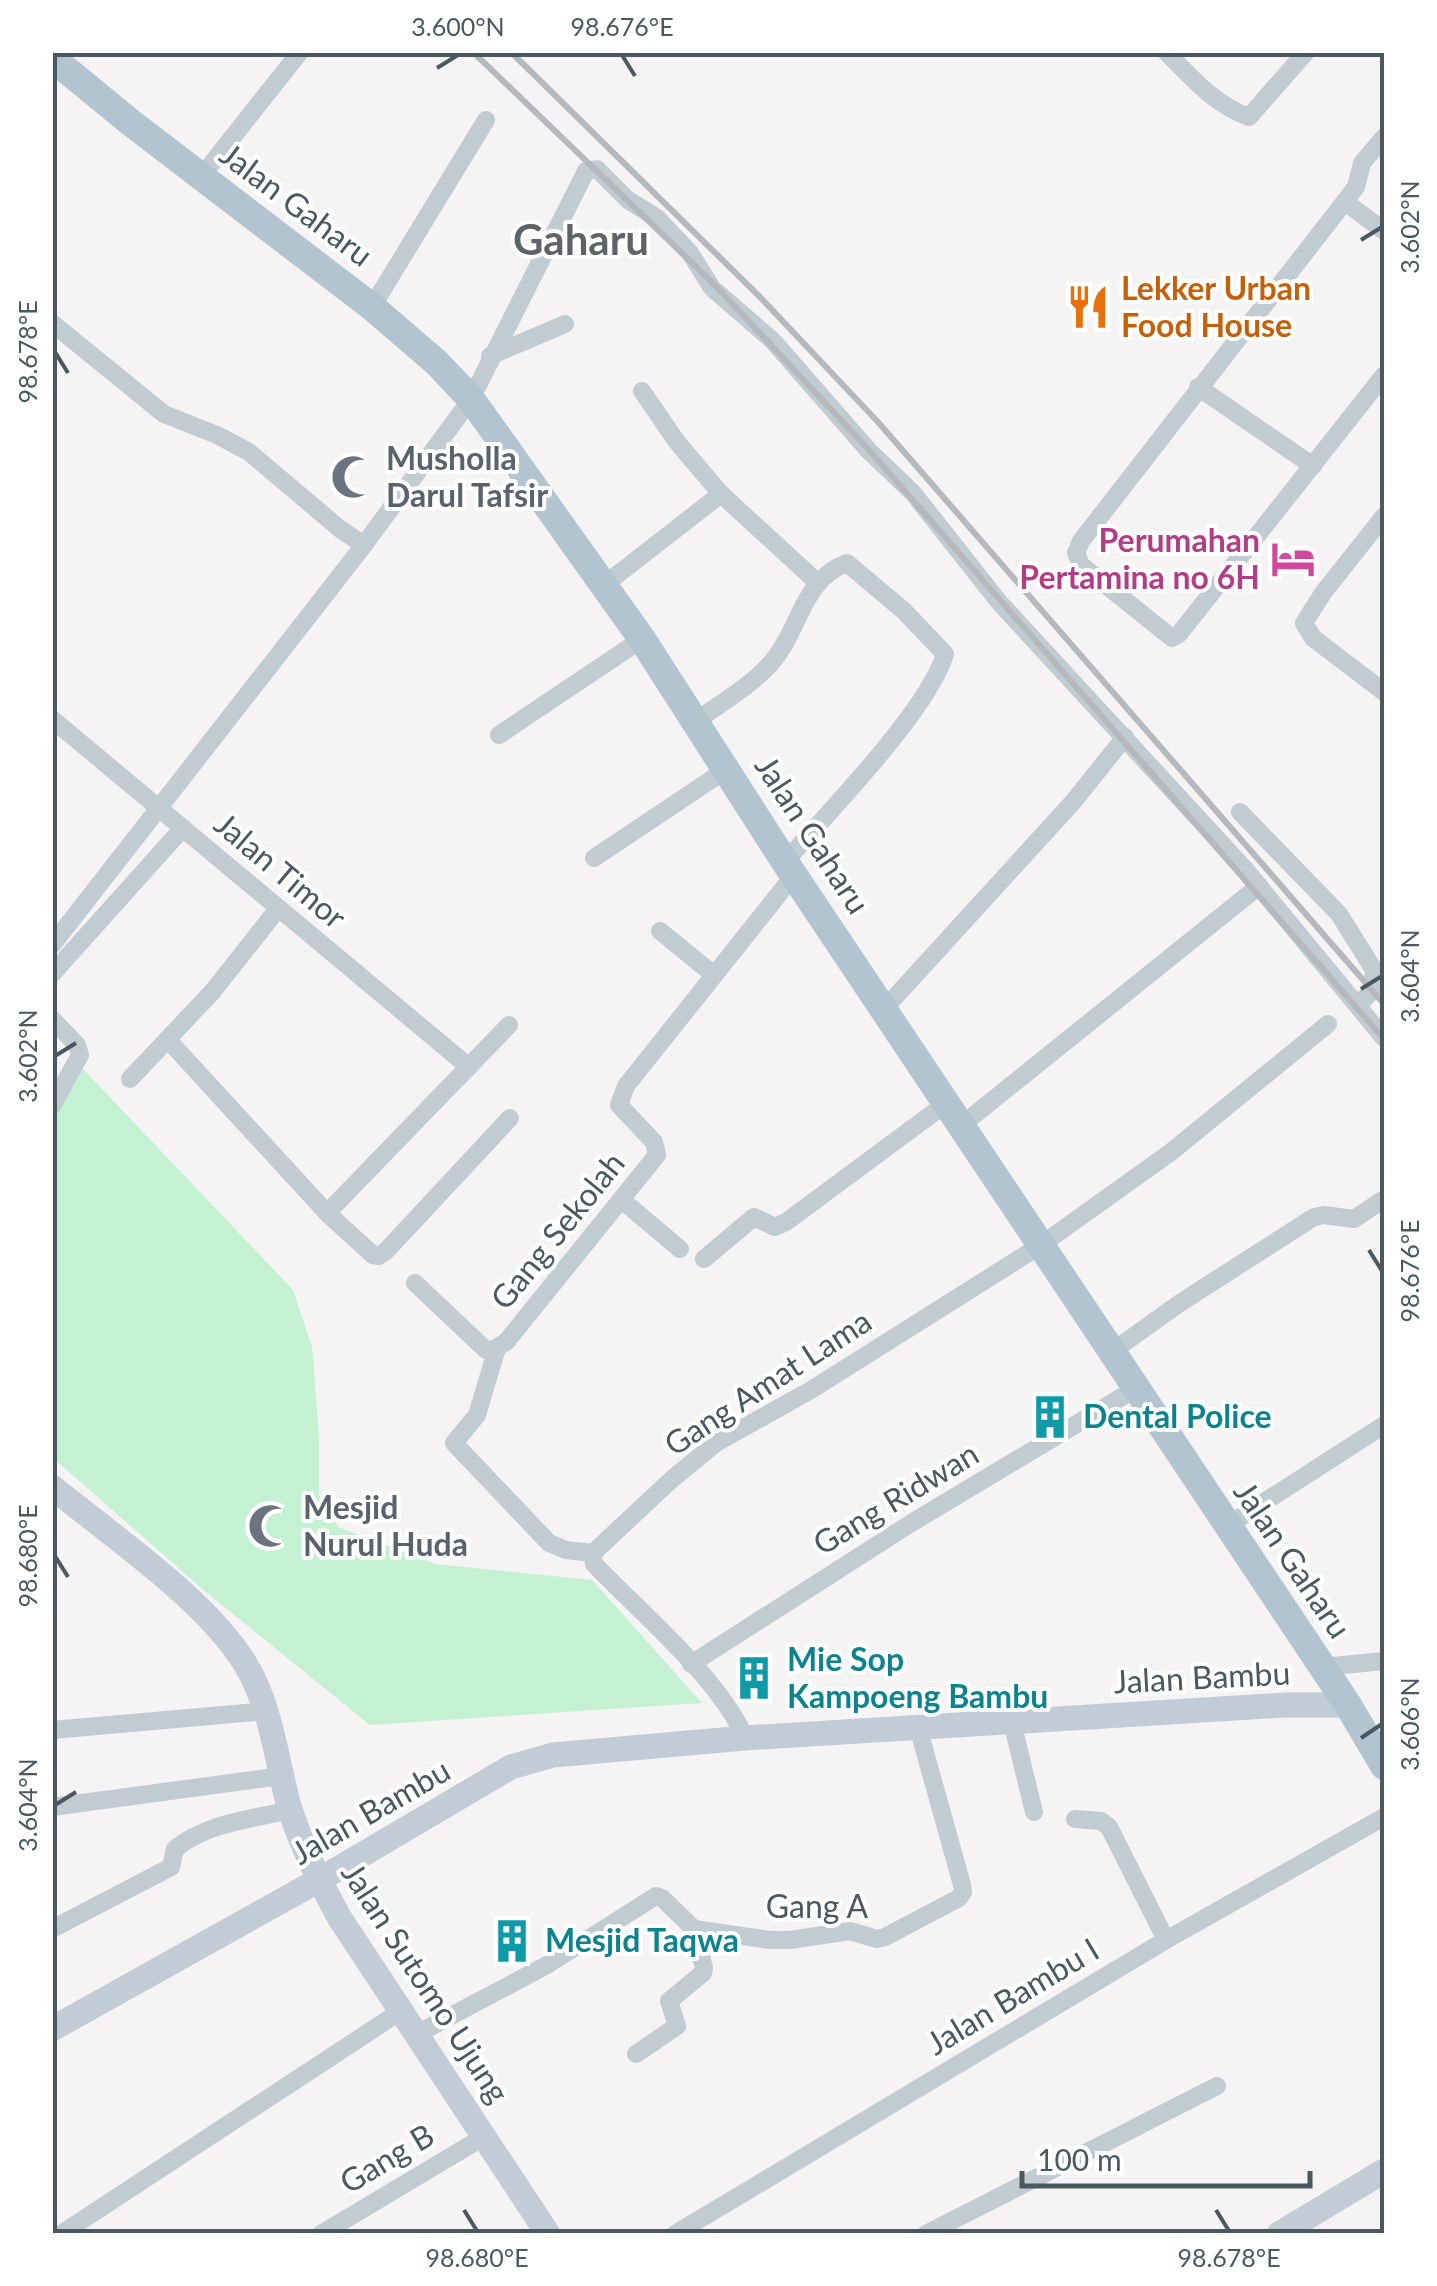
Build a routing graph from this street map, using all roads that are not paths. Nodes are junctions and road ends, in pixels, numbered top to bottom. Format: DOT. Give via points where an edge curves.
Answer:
graph roads {
  1 [pos="300,52"];
  2 [pos="1166,52"];
  3 [pos="1306,52"];
  4 [pos="53,55"];
  5 [pos="486,120"];
  6 [pos="1384,136"];
  7 [pos="201,177"];
  8 [pos="1344,202"];
  9 [pos="1384,231"];
  10 [pos="372,307"];
  11 [pos="52,324"];
  12 [pos="565,324"];
  13 [pos="490,356"];
  14 [pos="1384,375"];
  15 [pos="1198,387"];
  16 [pos="642,391"];
  17 [pos="471,399"];
  18 [pos="1313,466"];
  19 [pos="721,494"];
  20 [pos="1384,516"];
  21 [pos="364,546"];
  22 [pos="817,582"];
  23 [pos="604,585"];
  24 [pos="642,639"];
  25 [pos="1384,692"];
  26 [pos="52,719"];
  27 [pos="696,721"];
  28 [pos="499,735"];
  29 [pos="1126,738"];
  30 [pos="727,769"];
  31 [pos="160,808"];
  32 [pos="1240,812"];
  33 [pos="183,828"];
  34 [pos="594,858"];
  35 [pos="789,868"];
  36 [pos="1259,886"];
  37 [pos="277,910"];
  38 [pos="660,931"];
  39 [pos="52,945"];
  40 [pos="52,974"];
  41 [pos="714,975"];
  42 [pos="1359,1005"];
  43 [pos="885,1008"];
  44 [pos="52,1019"];
  45 [pos="1328,1024"];
  46 [pos="509,1025"];
  47 [pos="1384,1038"];
  48 [pos="169,1041"];
  49 [pos="469,1067"];
  50 [pos="130,1079"];
  51 [pos="52,1106"];
  52 [pos="955,1113"];
  53 [pos="510,1118"];
  54 [pos="622,1200"];
  55 [pos="1384,1200"];
  56 [pos="327,1214"];
  57 [pos="1041,1246"];
  58 [pos="680,1248"];
  59 [pos="704,1259"];
  60 [pos="415,1284"];
  61 [pos="497,1348"];
  62 [pos="1110,1353"];
  63 [pos="1135,1389"];
  64 [pos="1384,1425"];
  65 [pos="52,1487"];
  66 [pos="1227,1526"];
  67 [pos="593,1553"];
  68 [pos="1384,1661"];
  69 [pos="691,1664"];
  70 [pos="1334,1683"];
  71 [pos="267,1711"];
  72 [pos="1012,1722"];
  73 [pos="918,1727"];
  74 [pos="52,1730"];
  75 [pos="744,1734"];
  76 [pos="1384,1766"];
  77 [pos="282,1776"];
  78 [pos="52,1807"];
  79 [pos="291,1810"];
  80 [pos="1034,1812"];
  81 [pos="1384,1817"];
  82 [pos="1075,1819"];
  83 [pos="319,1880"];
  84 [pos="52,1929"];
  85 [pos="694,1929"];
  86 [pos="1166,1940"];
  87 [pos="401,2011"];
  88 [pos="52,2029"];
  89 [pos="417,2034"];
  90 [pos="636,2054"];
  91 [pos="1217,2086"];
  92 [pos="484,2136"];
  93 [pos="1384,2171"];
  94 [pos="61,2234"];
  95 [pos="321,2234"];
  96 [pos="548,2234"];
  97 [pos="675,2234"];
  98 [pos="926,2234"];
  99 [pos="1279,2234"];
  1 -- 7 [label="street"];
  2 -- 3 [label="street" via="1209,95 1249,117"];
  4 -- 7 [label="main road, Jalan Gaharu"];
  5 -- 10 [label="street"];
  6 -- 8 [label="street"];
  7 -- 10 [label="main road, Jalan Gaharu"];
  8 -- 9 [label="street"];
  8 -- 15 [label="street"];
  10 -- 17 [label="main road, Jalan Gaharu"];
  11 -- 21 [label="street" via="164,414 249,452"];
  12 -- 13 [label="street"];
  13 -- 17 [label="street"];
  13 -- 29 [label="street" via="586,171 596,169 657,218 712,288 773,341"];
  14 -- 18 [label="street"];
  15 -- 18 [label="street"];
  15 -- 18 [label="street" via="1076,553 1081,565 1172,638"];
  16 -- 19 [label="street"];
  17 -- 21 [label="street"];
  17 -- 23 [label="main road, Jalan Gaharu"];
  19 -- 22 [label="street"];
  19 -- 23 [label="street"];
  20 -- 25 [label="street" via="1304,623"];
  21 -- 31 [label="street"];
  22 -- 27 [label="street" via="776,658"];
  22 -- 35 [label="street, Gang Sekolah" via="847,562 945,654 932,682"];
  23 -- 24 [label="main road, Jalan Gaharu"];
  24 -- 27 [label="main road, Jalan Gaharu"];
  24 -- 28 [label="street"];
  26 -- 31 [label="street, Jalan Timor"];
  27 -- 30 [label="main road, Jalan Gaharu"];
  29 -- 36 [label="street"];
  29 -- 43 [label="street"];
  30 -- 34 [label="street"];
  30 -- 35 [label="main road, Jalan Gaharu"];
  31 -- 33 [label="street, Jalan Timor"];
  31 -- 39 [label="street"];
  32 -- 42 [label="street" via="1339,914 1374,970 1372,990"];
  33 -- 37 [label="street, Jalan Timor"];
  33 -- 40 [label="street"];
  35 -- 41 [label="street, Gang Sekolah"];
  35 -- 43 [label="main road, Jalan Gaharu"];
  36 -- 42 [label="street"];
  36 -- 52 [label="street"];
  37 -- 48 [label="street"];
  37 -- 49 [label="street, Jalan Timor"];
  38 -- 41 [label="street"];
  41 -- 54 [label="street, Gang Sekolah" via="620,1097 622,1111 658,1148"];
  42 -- 47 [label="street"];
  43 -- 52 [label="main road, Jalan Gaharu"];
  44 -- 51 [label="street" via="80,1056"];
  45 -- 57 [label="street, Gang Amat Lama"];
  46 -- 49 [label="street"];
  48 -- 50 [label="street"];
  48 -- 56 [label="street"];
  49 -- 56 [label="street"];
  52 -- 57 [label="main road, Jalan Gaharu"];
  52 -- 59 [label="street" via="855,1168 786,1222 776,1226 754,1217"];
  53 -- 56 [label="street" via="380,1256"];
  54 -- 58 [label="street"];
  54 -- 61 [label="street, Gang Sekolah"];
  55 -- 62 [label="street" via="1354,1219 1314,1218"];
  57 -- 62 [label="main road, Jalan Gaharu"];
  57 -- 67 [label="street, Gang Amat Lama" via="716,1444"];
  60 -- 61 [label="street, Gang Sekolah" via="486,1350"];
  61 -- 67 [label="street" via="477,1416 454,1443 549,1543"];
  62 -- 63 [label="main road, Jalan Gaharu"];
  63 -- 66 [label="main road, Jalan Gaharu"];
  63 -- 69 [label="street, Gang Ridwan"];
  64 -- 66 [label="street"];
  65 -- 71 [label="street, Jalan Sutomo Ujung" via="201,1610 232,1643"];
  66 -- 70 [label="main road, Jalan Gaharu"];
  67 -- 69 [label="street" via="594,1564"];
  68 -- 70 [label="street"];
  69 -- 75 [label="street"];
  70 -- 72 [label="street, Jalan Bambu" via="1265,1706"];
  70 -- 76 [label="main road, Jalan Gaharu"];
  71 -- 74 [label="street"];
  71 -- 77 [label="street, Jalan Sutomo Ujung"];
  72 -- 73 [label="street, Jalan Bambu"];
  72 -- 80 [label="street"];
  73 -- 75 [label="street, Jalan Bambu"];
  73 -- 85 [label="street, Gang A" via="962,1884 959,1898 876,1939 850,1930 790,1940"];
  75 -- 83 [label="street, Jalan Bambu" via="553,1755 511,1767"];
  77 -- 78 [label="street"];
  77 -- 79 [label="street, Jalan Sutomo Ujung"];
  79 -- 83 [label="street, Jalan Sutomo Ujung"];
  79 -- 84 [label="street" via="194,1836 175,1850 171,1867"];
  81 -- 86 [label="street, Jalan Bambu I"];
  82 -- 86 [label="street" via="1109,1827"];
  83 -- 87 [label="street, Jalan Sutomo Ujung"];
  83 -- 88 [label="street, Jalan Bambu"];
  85 -- 89 [label="street" via="656,1896 548,1965"];
  85 -- 90 [label="street" via="702,1973 669,2001 677,2026"];
  86 -- 97 [label="street, Jalan Bambu I"];
  87 -- 89 [label="street, Jalan Sutomo Ujung"];
  87 -- 94 [label="street"];
  89 -- 92 [label="street, Jalan Sutomo Ujung"];
  91 -- 98 [label="street"];
  92 -- 95 [label="street, Gang B"];
  92 -- 96 [label="street, Jalan Sutomo Ujung"];
  93 -- 99 [label="street"];
}
